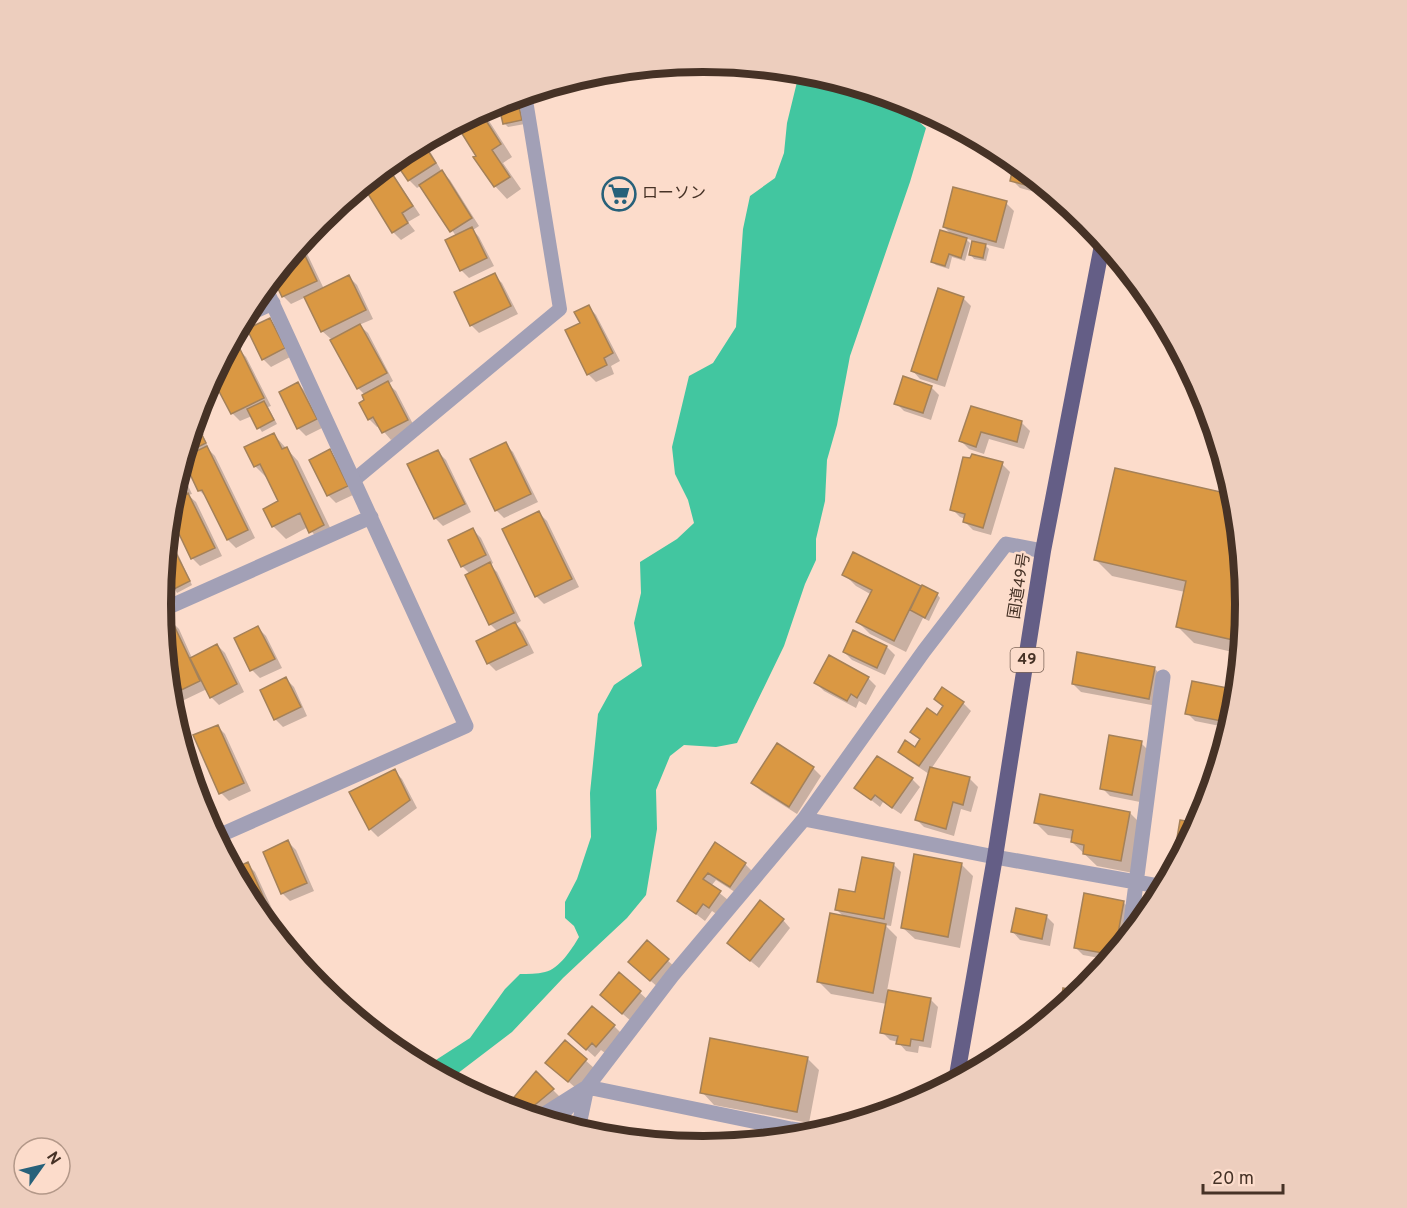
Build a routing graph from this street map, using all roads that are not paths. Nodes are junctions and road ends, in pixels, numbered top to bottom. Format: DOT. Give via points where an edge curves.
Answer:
graph roads {
  1 [pos="526,102"];
  2 [pos="1101,251"];
  3 [pos="270,296"];
  4 [pos="273,303"];
  5 [pos="261,308"];
  6 [pos="354,480"];
  7 [pos="371,517"];
  8 [pos="1043,551"];
  9 [pos="171,606"];
  10 [pos="1163,677"];
  11 [pos="804,819"];
  12 [pos="224,834"];
  13 [pos="995,858"];
  14 [pos="1136,883"];
  15 [pos="1155,886"];
  16 [pos="1131,921"];
  17 [pos="958,1071"];
  18 [pos="587,1087"];
  19 [pos="547,1112"];
  20 [pos="560,1116"];
  21 [pos="580,1121"];
  22 [pos="789,1129"];
  1 -- 6 [label="lane" via="560,309"];
  2 -- 8 [label="highway, 国道49号 / 49"];
  3 -- 4 [label="street"];
  4 -- 5 [label="street"];
  4 -- 6 [label="street"];
  6 -- 7 [label="street"];
  7 -- 9 [label="street"];
  7 -- 12 [label="street" via="465,726"];
  8 -- 11 [label="street" via="1006,544"];
  8 -- 13 [label="highway, 国道49号 / 49"];
  10 -- 14 [label="street"];
  11 -- 13 [label="street"];
  11 -- 18 [label="street" via="672,976"];
  13 -- 14 [label="street"];
  13 -- 17 [label="highway, 国道49号 / 49"];
  14 -- 15 [label="street"];
  14 -- 16 [label="street"];
  18 -- 19 [label="street"];
  18 -- 20 [label="street"];
  18 -- 21 [label="street"];
  18 -- 22 [label="street"];
}
